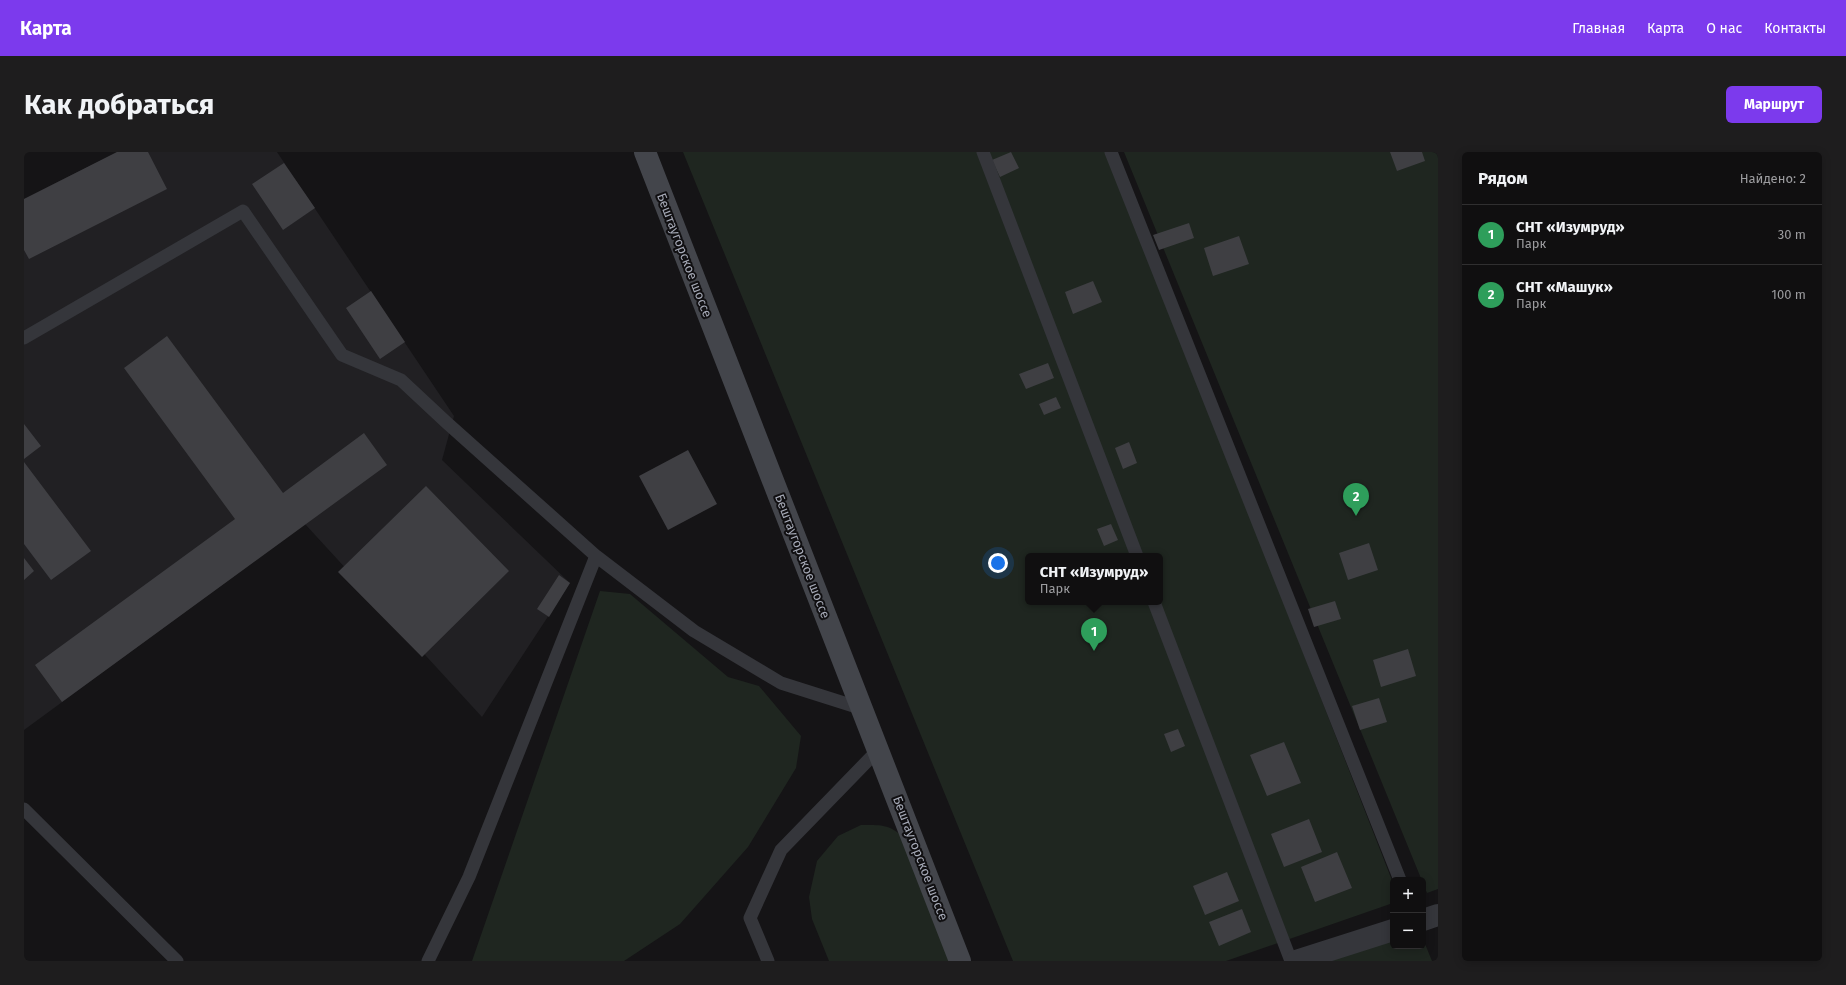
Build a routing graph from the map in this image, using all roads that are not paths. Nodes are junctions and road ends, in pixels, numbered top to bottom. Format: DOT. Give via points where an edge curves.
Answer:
graph roads {
  1 [pos="645,152"];
  2 [pos="983,152"];
  3 [pos="1111,152"];
  4 [pos="24,338"];
  5 [pos="1136,553"];
  6 [pos="596,556"];
  7 [pos="1155,605"];
  8 [pos="863,709"];
  9 [pos="879,749"];
  10 [pos="24,809"];
  11 [pos="1399,877"];
  12 [pos="1438,915"];
  13 [pos="1426,919"];
  14 [pos="1390,931"];
  15 [pos="177,961"];
  16 [pos="428,961"];
  17 [pos="768,961"];
  18 [pos="960,961"];
  19 [pos="1291,961"];
  20 [pos="1296,961"];
  1 -- 8 [label="street, Бештаугорское шоссе"];
  2 -- 5 [label="lane"];
  3 -- 11 [label="lane"];
  4 -- 6 [label="lane" via="243,211 342,355 402,380"];
  6 -- 8 [label="lane" via="694,631 781,683"];
  6 -- 16 [label="lane" via="469,877"];
  7 -- 19 [label="lane"];
  8 -- 9 [label="street, Бештаугорское шоссе"];
  9 -- 17 [label="lane" via="781,850 750,918"];
  9 -- 18 [label="street, Бештаугорское шоссе"];
  10 -- 15 [label="lane"];
  12 -- 13 [label="street"];
  14 -- 20 [label="street"];
}
